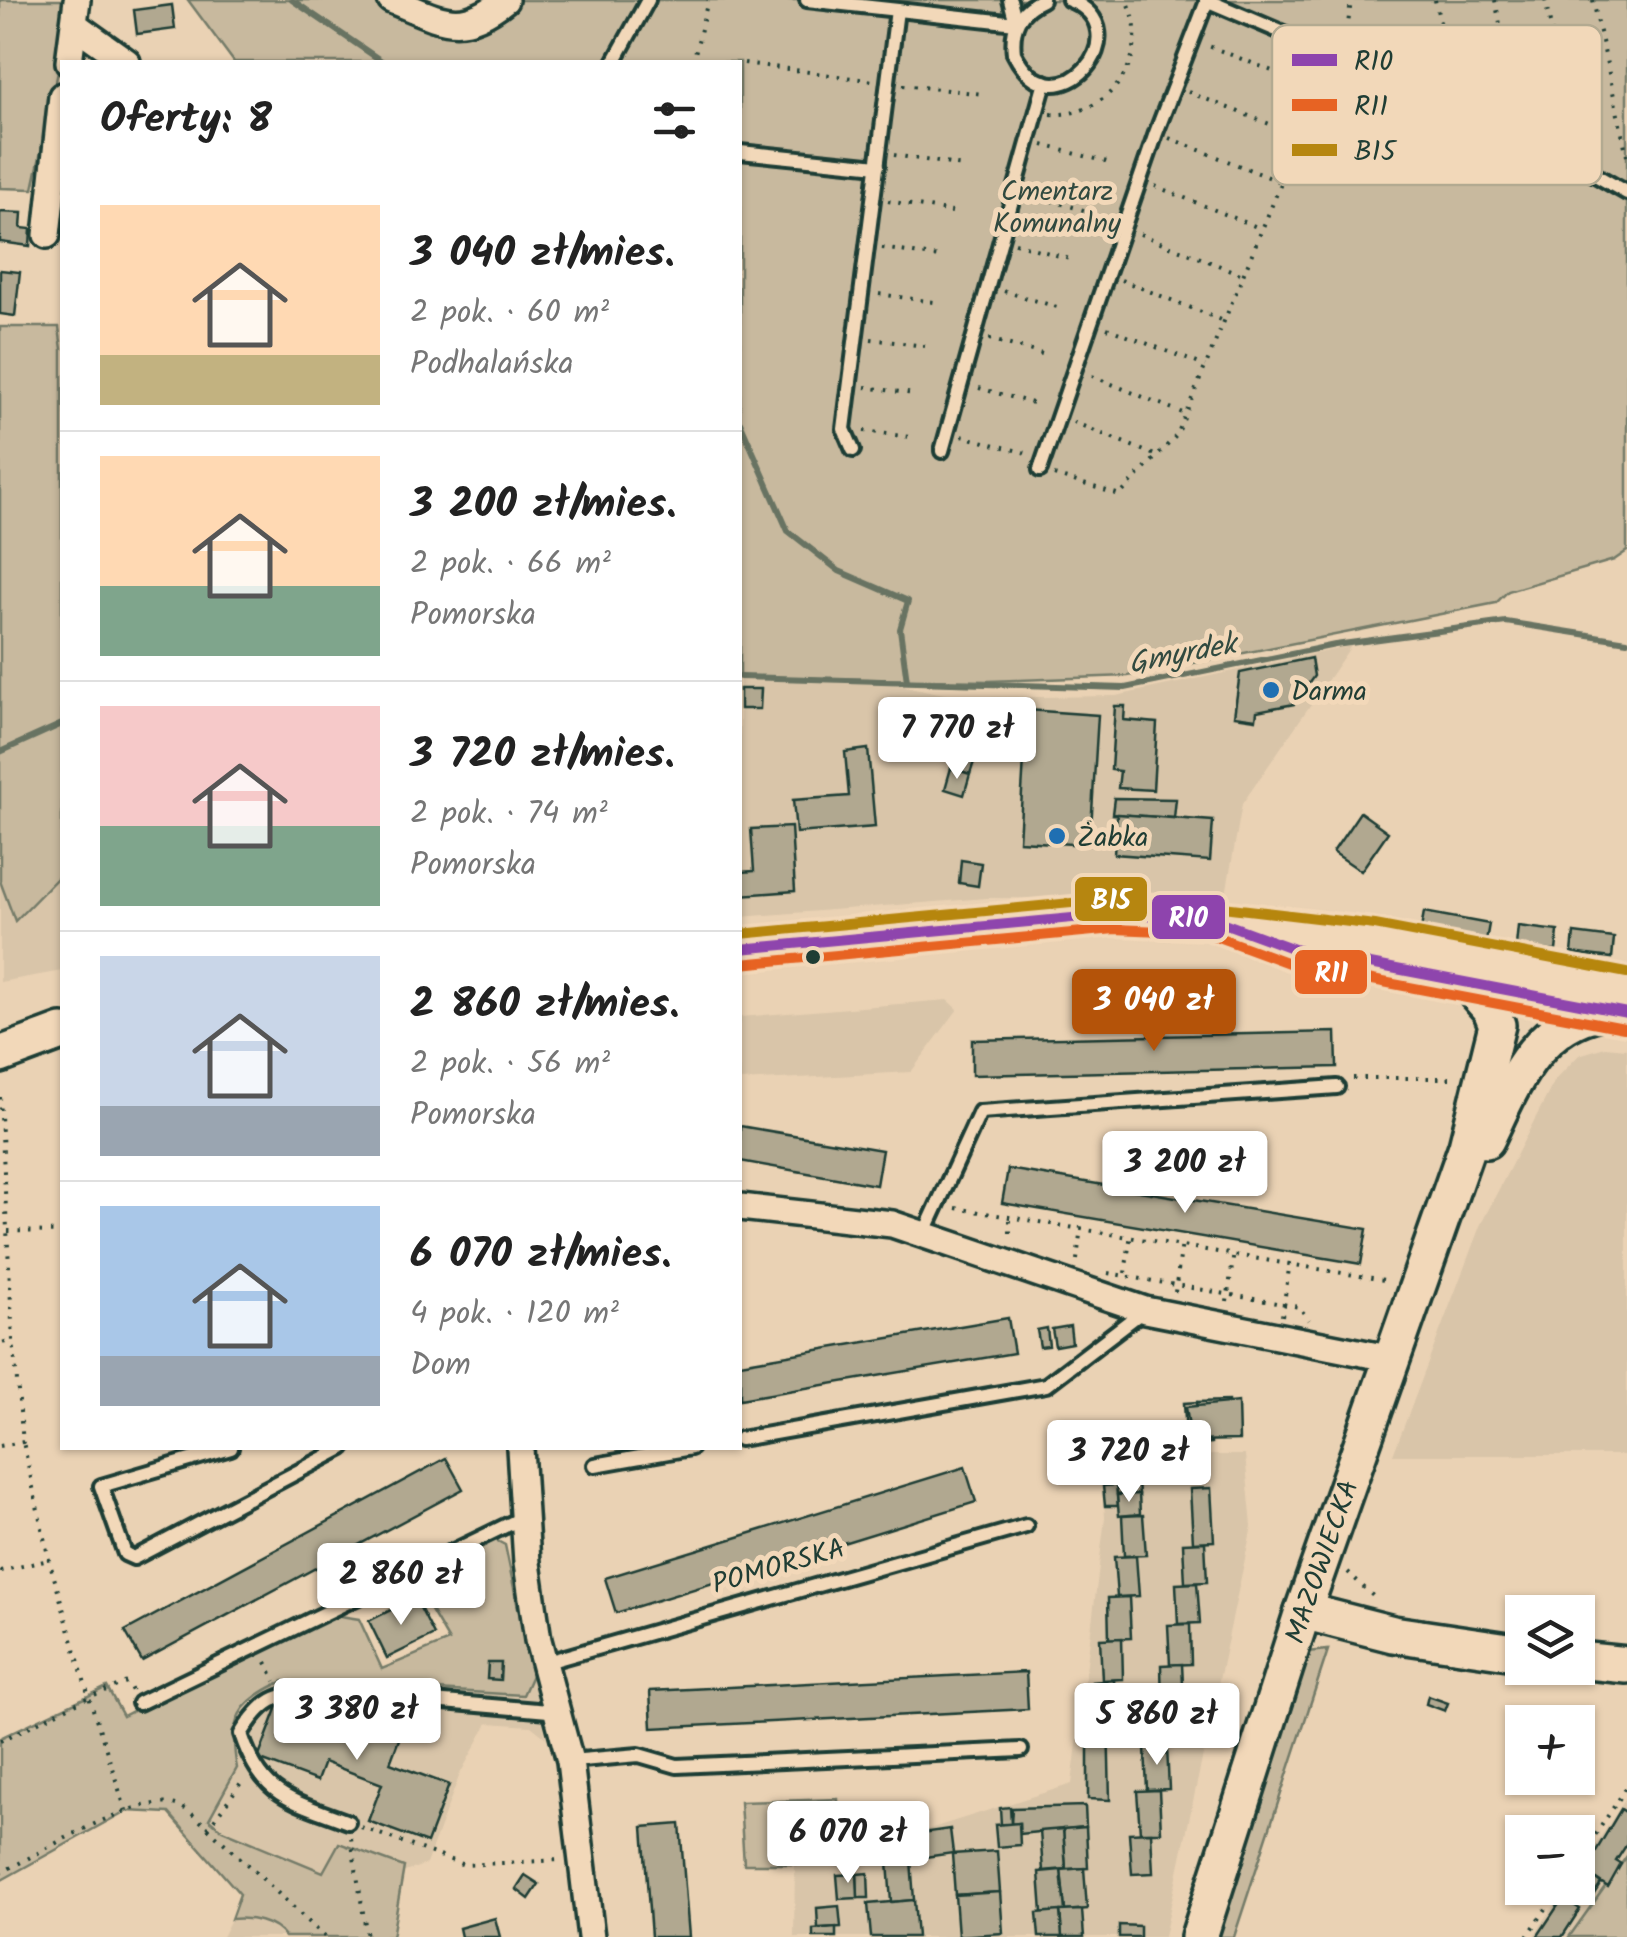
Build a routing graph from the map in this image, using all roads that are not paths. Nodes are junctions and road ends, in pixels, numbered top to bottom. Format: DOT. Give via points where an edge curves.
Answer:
graph roads {
  1 [pos="391,0"];
  2 [pos="505,0"];
  3 [pos="648,0"];
  4 [pos="807,0"];
  5 [pos="1010,0"];
  6 [pos="1042,0"];
  7 [pos="1068,0"];
  8 [pos="1207,0"];
  9 [pos="897,10"];
  10 [pos="76,12"];
  11 [pos="1016,23"];
  12 [pos="1272,27"];
  13 [pos="68,60"];
  14 [pos="125,60"];
  15 [pos="615,60"];
  16 [pos="1045,82"];
  17 [pos="60,115"];
  18 [pos="742,152"];
  19 [pos="878,160"];
  20 [pos="1602,180"];
  21 [pos="1627,193"];
  22 [pos="47,235"];
  23 [pos="852,450"];
  24 [pos="942,451"];
  25 [pos="1042,464"];
  26 [pos="1210,918"];
  27 [pos="742,949"];
  28 [pos="1502,965"];
  29 [pos="1564,977"];
  30 [pos="1470,986"];
  31 [pos="1528,997"];
  32 [pos="1620,1004"];
  33 [pos="1498,1025"];
  34 [pos="60,1033"];
  35 [pos="0,1055"];
  36 [pos="1527,1058"];
  37 [pos="1337,1088"];
  38 [pos="742,1207"];
  39 [pos="924,1234"];
  40 [pos="1435,1244"];
  41 [pos="1133,1306"];
  42 [pos="1393,1359"];
  43 [pos="742,1439"];
  44 [pos="224,1450"];
  45 [pos="339,1450"];
  46 [pos="520,1450"];
  47 [pos="679,1450"];
  48 [pos="595,1464"];
  49 [pos="524,1516"];
  50 [pos="1026,1526"];
  51 [pos="1303,1611"];
  52 [pos="1505,1650"];
  53 [pos="547,1662"];
  54 [pos="1595,1662"];
  55 [pos="1627,1665"];
  56 [pos="138,1702"];
  57 [pos="560,1712"];
  58 [pos="1022,1750"];
  59 [pos="570,1761"];
  60 [pos="348,1822"];
  61 [pos="591,1937"];
  62 [pos="1199,1937"];
  1 -- 2 [label="street" via="462,22 480,20"];
  3 -- 15 [label="lane"];
  4 -- 9 [label="lane"];
  5 -- 11 [label="lane"];
  6 -- 11 [label="lane"];
  7 -- 16 [label="lane" via="1095,23 1097,50 1084,73"];
  8 -- 12 [label="lane"];
  8 -- 25 [label="lane"];
  9 -- 11 [label="lane"];
  9 -- 19 [label="lane"];
  10 -- 13 [label="street"];
  10 -- 14 [label="street"];
  11 -- 16 [label="lane" via="1012,38 1021,66"];
  16 -- 24 [label="lane"];
  17 -- 22 [label="street"];
  18 -- 19 [label="lane"];
  19 -- 23 [label="lane" via="844,429"];
  20 -- 21 [label="lane"];
  26 -- 27 [label="street" via="1116,914"];
  26 -- 28 [label="street" via="1274,923"];
  26 -- 30 [label="street" via="1297,950"];
  28 -- 29 [label="street"];
  28 -- 31 [label="street" via="1519,976"];
  29 -- 31 [label="street"];
  29 -- 32 [label="street"];
  30 -- 31 [label="street"];
  30 -- 33 [label="street"];
  31 -- 32 [label="street"];
  31 -- 33 [label="street"];
  31 -- 36 [label="street, MAZOWIECKA" via="1533,1025"];
  32 -- 36 [label="street, MAZOWIECKA" via="1574,1018"];
  33 -- 40 [label="street, MAZOWIECKA"];
  34 -- 35 [label="street"];
  36 -- 40 [label="street, MAZOWIECKA"];
  37 -- 39 [label="lane" via="980,1112"];
  38 -- 39 [label="street" via="892,1224"];
  39 -- 41 [label="street"];
  40 -- 42 [label="street, MAZOWIECKA"];
  41 -- 42 [label="street"];
  41 -- 43 [label="lane" via="1046,1384"];
  42 -- 51 [label="street, MAZOWIECKA"];
  44 -- 45 [label="lane" via="100,1486 124,1554 134,1558"];
  46 -- 49 [label="street"];
  47 -- 48 [label="lane"];
  49 -- 53 [label="street" via="538,1640"];
  49 -- 56 [label="lane"];
  50 -- 53 [label="lane, POMORSKA"];
  51 -- 52 [label="street" via="1393,1634"];
  51 -- 62 [label="street, MAZOWIECKA"];
  53 -- 57 [label="street"];
  54 -- 55 [label="street"];
  57 -- 59 [label="street"];
  57 -- 60 [label="lane" via="316,1692 282,1694 257,1710 241,1734 252,1768 275,1794"];
  58 -- 59 [label="lane" via="677,1766 639,1755"];
  59 -- 61 [label="street"];
}
